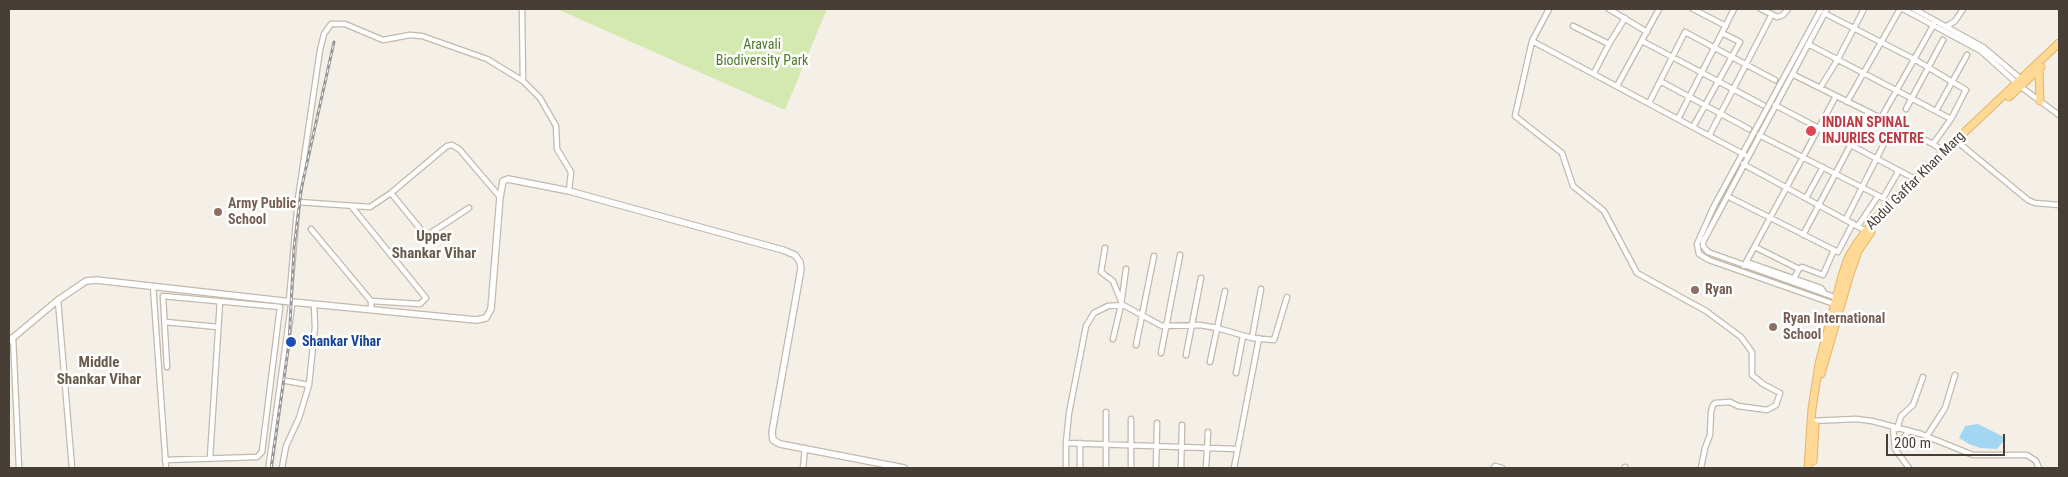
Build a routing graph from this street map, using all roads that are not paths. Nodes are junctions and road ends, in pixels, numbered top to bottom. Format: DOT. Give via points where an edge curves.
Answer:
graph roads {
  1 [pos="522,9"];
  2 [pos="1549,9"];
  3 [pos="1609,9"];
  4 [pos="1659,9"];
  5 [pos="1693,9"];
  6 [pos="1734,9"];
  7 [pos="1761,9"];
  8 [pos="1788,9"];
  9 [pos="1864,9"];
  10 [pos="1901,9"];
  11 [pos="1914,9"];
  12 [pos="1964,9"];
  13 [pos="1824,10"];
  14 [pos="1772,14"];
  15 [pos="1625,18"];
  16 [pos="1935,22"];
  17 [pos="1573,26"];
  18 [pos="1726,26"];
  19 [pos="1947,26"];
  20 [pos="1853,29"];
  21 [pos="1646,32"];
  22 [pos="1722,33"];
  23 [pos="1532,40"];
  24 [pos="1943,40"];
  25 [pos="1642,41"];
  26 [pos="2059,42"];
  27 [pos="1880,43"];
  28 [pos="1609,44"];
  29 [pos="1808,44"];
  30 [pos="1715,48"];
  31 [pos="2059,49"];
  32 [pos="1967,54"];
  33 [pos="1672,57"];
  34 [pos="1732,58"];
  35 [pos="1838,59"];
  36 [pos="1914,59"];
  37 [pos="1746,65"];
  38 [pos="1928,68"];
  39 [pos="2039,69"];
  40 [pos="1863,72"];
  41 [pos="1594,73"];
  42 [pos="1703,74"];
  43 [pos="1792,74"];
  44 [pos="1775,80"];
  45 [pos="523,81"];
  46 [pos="1660,81"];
  47 [pos="1718,82"];
  48 [pos="1952,82"];
  49 [pos="2022,85"];
  50 [pos="1618,86"];
  51 [pos="1820,88"];
  52 [pos="1733,89"];
  53 [pos="1897,90"];
  54 [pos="1836,96"];
  55 [pos="1689,98"];
  56 [pos="1912,98"];
  57 [pos="2040,101"];
  58 [pos="1848,102"];
  59 [pos="1649,103"];
  60 [pos="1763,105"];
  61 [pos="1775,105"];
  62 [pos="1705,106"];
  63 [pos="1906,109"];
  64 [pos="1936,111"];
  65 [pos="1868,112"];
  66 [pos="1720,114"];
  67 [pos="2059,115"];
  68 [pos="1881,118"];
  69 [pos="1678,119"];
  70 [pos="1951,119"];
  71 [pos="1894,124"];
  72 [pos="1693,127"];
  73 [pos="1818,128"];
  74 [pos="1749,129"];
  75 [pos="1759,135"];
  76 [pos="1709,136"];
  77 [pos="1959,143"];
  78 [pos="1933,144"];
  79 [pos="1850,146"];
  80 [pos="1944,152"];
  81 [pos="1745,155"];
  82 [pos="1803,157"];
  83 [pos="1875,159"];
  84 [pos="1743,164"];
  85 [pos="1823,168"];
  86 [pos="1897,170"];
  87 [pos="1836,174"];
  88 [pos="1914,178"];
  89 [pos="1787,187"];
  90 [pos="1862,187"];
  91 [pos="569,191"];
  92 [pos="391,193"];
  93 [pos="1878,196"];
  94 [pos="500,197"];
  95 [pos="1731,198"];
  96 [pos="1806,198"];
  97 [pos="298,202"];
  98 [pos="1819,205"];
  99 [pos="2059,205"];
  100 [pos="352,207"];
  101 [pos="469,208"];
  102 [pos="1770,218"];
  103 [pos="1846,219"];
  104 [pos="1853,223"];
  105 [pos="1858,226"];
  106 [pos="311,229"];
  107 [pos="1866,231"];
  108 [pos="1803,235"];
  109 [pos="1703,246"];
  110 [pos="1755,247"];
  111 [pos="1105,248"];
  112 [pos="1697,248"];
  113 [pos="1834,250"];
  114 [pos="1180,255"];
  115 [pos="1154,256"];
  116 [pos="1746,264"];
  117 [pos="1126,269"];
  118 [pos="1799,269"];
  119 [pos="1741,272"];
  120 [pos="1201,278"];
  121 [pos="1794,278"];
  122 [pos="153,286"];
  123 [pos="1261,289"];
  124 [pos="1225,292"];
  125 [pos="154,294"];
  126 [pos="1825,294"];
  127 [pos="163,296"];
  128 [pos="1287,297"];
  129 [pos="58,300"];
  130 [pos="220,301"];
  131 [pos="291,301"];
  132 [pos="371,301"];
  133 [pos="1838,302"];
  134 [pos="1121,304"];
  135 [pos="314,305"];
  136 [pos="371,309"];
  137 [pos="1142,316"];
  138 [pos="165,322"];
  139 [pos="1192,324"];
  140 [pos="1166,326"];
  141 [pos="218,327"];
  142 [pos="1217,328"];
  143 [pos="1243,336"];
  144 [pos="1252,338"];
  145 [pos="1259,338"];
  146 [pos="11,339"];
  147 [pos="1113,339"];
  148 [pos="1136,345"];
  149 [pos="1161,353"];
  150 [pos="1186,356"];
  151 [pos="1210,362"];
  152 [pos="168,367"];
  153 [pos="1236,373"];
  154 [pos="1955,375"];
  155 [pos="1923,377"];
  156 [pos="281,380"];
  157 [pos="309,385"];
  158 [pos="1106,412"];
  159 [pos="1132,419"];
  160 [pos="1813,421"];
  161 [pos="1157,423"];
  162 [pos="1182,425"];
  163 [pos="1895,428"];
  164 [pos="1908,431"];
  165 [pos="1208,432"];
  166 [pos="1927,436"];
  167 [pos="1066,443"];
  168 [pos="1080,443"];
  169 [pos="1105,444"];
  170 [pos="1130,445"];
  171 [pos="1156,446"];
  172 [pos="1895,446"];
  173 [pos="1182,447"];
  174 [pos="805,448"];
  175 [pos="1207,448"];
  176 [pos="1237,450"];
  177 [pos="210,458"];
  178 [pos="165,460"];
  179 [pos="19,468"];
  180 [pos="72,468"];
  181 [pos="166,468"];
  182 [pos="269,468"];
  183 [pos="282,468"];
  184 [pos="803,468"];
  185 [pos="904,468"];
  186 [pos="1066,468"];
  187 [pos="1080,468"];
  188 [pos="1106,468"];
  189 [pos="1131,468"];
  190 [pos="1156,468"];
  191 [pos="1181,468"];
  192 [pos="1206,468"];
  193 [pos="1234,468"];
  194 [pos="1494,468"];
  195 [pos="1502,468"];
  196 [pos="1701,468"];
  197 [pos="1808,468"];
  198 [pos="1812,468"];
  199 [pos="1909,468"];
  200 [pos="2039,468"];
  1 -- 45 [label="street"];
  2 -- 23 [label="street"];
  3 -- 15 [label="street"];
  4 -- 21 [label="street"];
  5 -- 18 [label="street"];
  6 -- 18 [label="street"];
  7 -- 14 [label="street"];
  8 -- 14 [label="street" via="1781,16"];
  9 -- 20 [label="street"];
  10 -- 16 [label="street"];
  10 -- 27 [label="street"];
  11 -- 16 [label="street"];
  12 -- 19 [label="street" via="1955,22"];
  13 -- 20 [label="street"];
  13 -- 29 [label="street"];
  13 -- 81 [label="street"];
  14 -- 37 [label="street"];
  15 -- 21 [label="street"];
  15 -- 28 [label="street"];
  16 -- 19 [label="street"];
  16 -- 36 [label="street"];
  16 -- 49 [label="street" via="1981,51"];
  17 -- 28 [label="street"];
  18 -- 22 [label="street"];
  19 -- 49 [label="street" via="1983,47"];
  20 -- 27 [label="street"];
  20 -- 35 [label="street"];
  21 -- 25 [label="street"];
  22 -- 30 [label="street"];
  22 -- 34 [label="street" via="1740,42"];
  23 -- 41 [label="street"];
  23 -- 196 [label="street" via="1515,116 1562,153 1573,186 1604,211 1637,273 1706,311 1741,337 1752,352 1752,376 1780,392 1776,405 1767,410 1730,402 1713,405 1710,435"];
  24 -- 38 [label="street"];
  25 -- 33 [label="street"];
  25 -- 50 [label="street"];
  26 -- 49 [label="main road, Abdul Gaffar Khan Marg"];
  27 -- 36 [label="street"];
  27 -- 40 [label="street"];
  28 -- 41 [label="street"];
  29 -- 35 [label="street"];
  29 -- 43 [label="street"];
  30 -- 33 [label="street" via="1685,32"];
  30 -- 34 [label="street"];
  30 -- 42 [label="street"];
  31 -- 39 [label="main road, Abdul Gaffar Khan Marg"];
  32 -- 48 [label="street"];
  33 -- 42 [label="street"];
  33 -- 46 [label="street"];
  34 -- 37 [label="street"];
  34 -- 47 [label="street"];
  35 -- 40 [label="street"];
  35 -- 51 [label="street"];
  36 -- 38 [label="street"];
  36 -- 53 [label="street"];
  37 -- 44 [label="street"];
  37 -- 52 [label="street"];
  38 -- 48 [label="street"];
  38 -- 56 [label="street"];
  39 -- 49 [label="main road, Abdul Gaffar Khan Marg"];
  39 -- 57 [label="main road"];
  40 -- 53 [label="street"];
  40 -- 58 [label="street"];
  41 -- 50 [label="street"];
  42 -- 47 [label="street"];
  42 -- 55 [label="street"];
  43 -- 51 [label="street"];
  43 -- 61 [label="street"];
  45 -- 91 [label="street" via="540,98 556,126 556,149 571,172"];
  45 -- 97 [label="street" via="487,59 422,36 383,40 345,24 331,24 322,41"];
  46 -- 55 [label="street"];
  46 -- 59 [label="street"];
  47 -- 52 [label="street"];
  47 -- 62 [label="street"];
  48 -- 64 [label="street"];
  48 -- 70 [label="street" via="1966,90"];
  49 -- 57 [label="street"];
  49 -- 77 [label="main road, Abdul Gaffar Khan Marg"];
  49 -- 80 [label="main road, Abdul Gaffar Khan Marg"];
  50 -- 59 [label="street"];
  51 -- 54 [label="street"];
  52 -- 60 [label="street"];
  52 -- 66 [label="street"];
  53 -- 56 [label="street"];
  53 -- 68 [label="street"];
  54 -- 58 [label="street"];
  54 -- 73 [label="street"];
  55 -- 62 [label="street"];
  55 -- 69 [label="street"];
  56 -- 63 [label="street"];
  56 -- 64 [label="street"];
  57 -- 67 [label="street"];
  58 -- 65 [label="street"];
  59 -- 69 [label="street"];
  61 -- 73 [label="street"];
  61 -- 75 [label="street"];
  62 -- 66 [label="street"];
  62 -- 72 [label="street"];
  64 -- 70 [label="street"];
  65 -- 68 [label="street"];
  65 -- 79 [label="street"];
  66 -- 74 [label="street"];
  66 -- 76 [label="street"];
  68 -- 71 [label="street"];
  69 -- 72 [label="street"];
  70 -- 78 [label="street"];
  71 -- 78 [label="street"];
  71 -- 83 [label="street"];
  72 -- 76 [label="street"];
  73 -- 79 [label="street"];
  73 -- 82 [label="street"];
  75 -- 81 [label="street"];
  75 -- 82 [label="street"];
  76 -- 81 [label="street"];
  77 -- 99 [label="street" via="2028,200"];
  77 -- 133 [label="main road, Abdul Gaffar Khan Marg" via="1896,203 1867,237"];
  78 -- 80 [label="street"];
  79 -- 83 [label="street"];
  79 -- 87 [label="street"];
  80 -- 88 [label="main road, Abdul Gaffar Khan Marg"];
  81 -- 84 [label="street"];
  81 -- 112 [label="street" via="1714,206"];
  82 -- 85 [label="street"];
  82 -- 89 [label="street"];
  83 -- 86 [label="street"];
  83 -- 90 [label="street"];
  84 -- 89 [label="street"];
  84 -- 109 [label="street" via="1704,238"];
  85 -- 87 [label="street"];
  85 -- 96 [label="street"];
  86 -- 88 [label="street"];
  86 -- 93 [label="street" via="1884,197"];
  87 -- 90 [label="street"];
  87 -- 98 [label="street"];
  88 -- 107 [label="main road, Abdul Gaffar Khan Marg"];
  89 -- 96 [label="street"];
  89 -- 102 [label="street"];
  90 -- 93 [label="street"];
  90 -- 103 [label="street"];
  91 -- 94 [label="street" via="508,179 503,181"];
  91 -- 174 [label="street" via="783,250 797,257 801,269 772,436 777,444"];
  92 -- 94 [label="street" via="452,144"];
  92 -- 100 [label="street" via="370,207"];
  92 -- 101 [label="street" via="426,236"];
  93 -- 105 [label="street"];
  94 -- 136 [label="street" via="488,317 476,320"];
  95 -- 102 [label="street"];
  96 -- 98 [label="street"];
  97 -- 100 [label="street"];
  97 -- 131 [label="street"];
  98 -- 103 [label="street"];
  98 -- 108 [label="street"];
  100 -- 132 [label="street" via="426,298 420,304"];
  102 -- 108 [label="street"];
  102 -- 110 [label="street"];
  103 -- 104 [label="street"];
  104 -- 105 [label="street"];
  104 -- 113 [label="street" via="1839,251"];
  105 -- 107 [label="street"];
  106 -- 132 [label="street"];
  107 -- 133 [label="main road, Abdul Gaffar Khan Marg" via="1848,258"];
  108 -- 113 [label="street"];
  109 -- 112 [label="street"];
  109 -- 116 [label="street" via="1708,252"];
  110 -- 116 [label="street"];
  110 -- 118 [label="street"];
  111 -- 134 [label="street" via="1101,272 1113,281"];
  112 -- 119 [label="street" via="1705,258"];
  113 -- 118 [label="street" via="1823,275"];
  114 -- 140 [label="street"];
  115 -- 137 [label="street"];
  116 -- 119 [label="street"];
  116 -- 121 [label="street"];
  116 -- 126 [label="street"];
  117 -- 134 [label="street"];
  118 -- 121 [label="street"];
  119 -- 133 [label="street"];
  120 -- 139 [label="street"];
  121 -- 126 [label="street" via="1822,288"];
  122 -- 125 [label="street"];
  122 -- 129 [label="street" via="86,281"];
  122 -- 131 [label="street"];
  123 -- 144 [label="street"];
  124 -- 142 [label="street"];
  125 -- 127 [label="street"];
  125 -- 178 [label="street"];
  126 -- 133 [label="street"];
  127 -- 130 [label="street"];
  127 -- 138 [label="street"];
  128 -- 145 [label="street" via="1276,339"];
  129 -- 146 [label="street"];
  129 -- 180 [label="street"];
  130 -- 141 [label="street"];
  130 -- 177 [label="street" via="278,305 281,309 262,452 257,457"];
  131 -- 135 [label="street"];
  131 -- 156 [label="street"];
  132 -- 136 [label="street"];
  133 -- 160 [label="main road, Abdul Gaffar Khan Marg"];
  134 -- 137 [label="street"];
  134 -- 147 [label="street"];
  134 -- 167 [label="street" via="1099,310 1088,321"];
  135 -- 136 [label="street"];
  135 -- 157 [label="street"];
  137 -- 140 [label="street"];
  137 -- 148 [label="street"];
  138 -- 141 [label="street"];
  138 -- 152 [label="street"];
  139 -- 140 [label="street"];
  139 -- 142 [label="street"];
  139 -- 150 [label="street"];
  140 -- 149 [label="street"];
  141 -- 177 [label="street"];
  142 -- 143 [label="street"];
  142 -- 151 [label="street"];
  143 -- 144 [label="street"];
  143 -- 153 [label="street"];
  144 -- 145 [label="street"];
  145 -- 176 [label="street"];
  146 -- 179 [label="street"];
  154 -- 166 [label="street" via="1945,408"];
  155 -- 163 [label="street" via="1913,405 1901,416"];
  156 -- 157 [label="street"];
  156 -- 182 [label="street"];
  157 -- 183 [label="street" via="286,446"];
  158 -- 169 [label="street"];
  159 -- 170 [label="street"];
  160 -- 163 [label="street" via="1863,419"];
  160 -- 197 [label="main road, Abdul Gaffar Khan Marg"];
  160 -- 198 [label="main road, Abdul Gaffar Khan Marg"];
  161 -- 171 [label="street"];
  162 -- 173 [label="street"];
  163 -- 164 [label="street"];
  163 -- 172 [label="street"];
  164 -- 166 [label="street"];
  164 -- 172 [label="street"];
  165 -- 175 [label="street"];
  166 -- 200 [label="street" via="1973,455 2027,455 2036,461"];
  167 -- 168 [label="street"];
  167 -- 186 [label="street"];
  168 -- 169 [label="street"];
  168 -- 187 [label="street"];
  169 -- 170 [label="street"];
  169 -- 188 [label="street"];
  170 -- 171 [label="street"];
  170 -- 189 [label="street"];
  171 -- 173 [label="street"];
  171 -- 190 [label="street"];
  172 -- 199 [label="street"];
  173 -- 175 [label="street"];
  173 -- 191 [label="street"];
  174 -- 184 [label="street"];
  174 -- 185 [label="street"];
  175 -- 176 [label="street"];
  175 -- 192 [label="street"];
  176 -- 193 [label="street"];
  177 -- 178 [label="street"];
  178 -- 181 [label="street"];
  194 -- 195 [label="street"];
}
